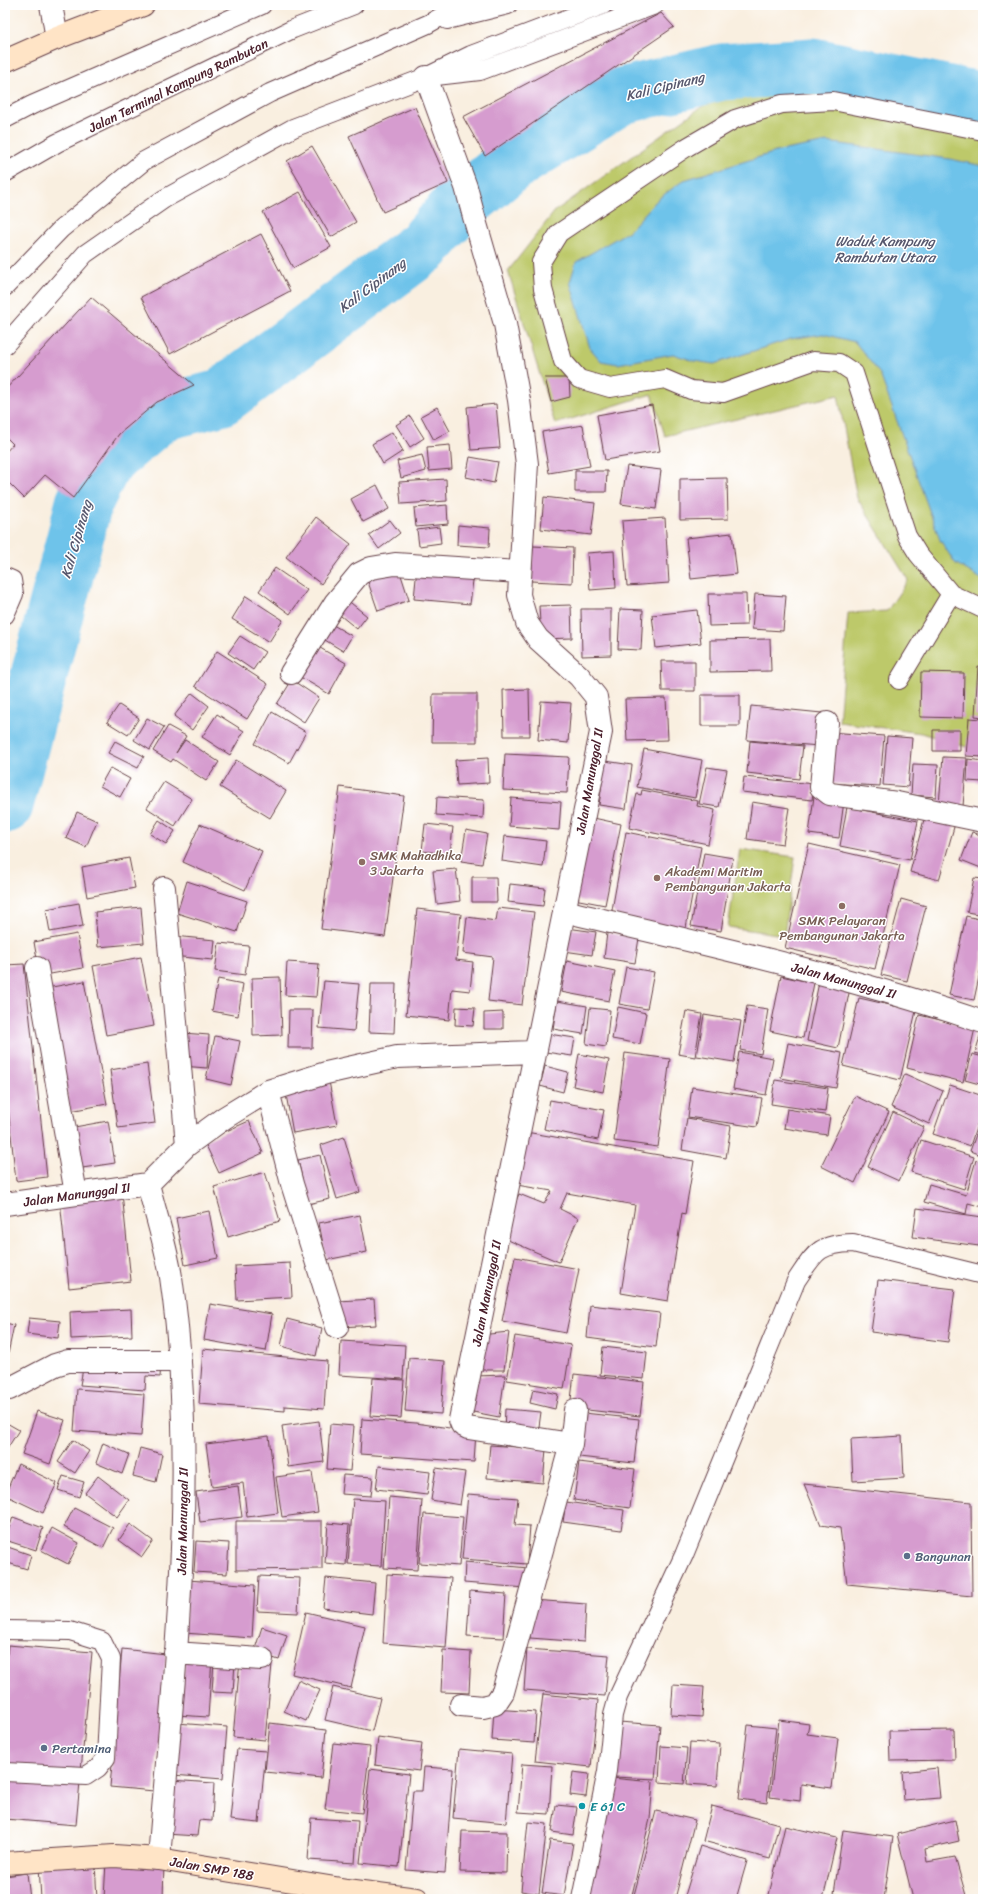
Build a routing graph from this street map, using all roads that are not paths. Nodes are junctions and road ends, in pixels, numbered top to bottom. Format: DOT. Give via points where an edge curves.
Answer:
graph roads {
  1 [pos="51,5"];
  2 [pos="143,5"];
  3 [pos="262,5"];
  4 [pos="354,5"];
  5 [pos="462,5"];
  6 [pos="508,5"];
  7 [pos="603,5"];
  8 [pos="655,5"];
  9 [pos="428,24"];
  10 [pos="57,38"];
  11 [pos="5,61"];
  12 [pos="426,77"];
  13 [pos="5,119"];
  14 [pos="983,131"];
  15 [pos="5,173"];
  16 [pos="5,287"];
  17 [pos="5,345"];
  18 [pos="519,572"];
  19 [pos="5,577"];
  20 [pos="951,594"];
  21 [pos="983,609"];
  22 [pos="5,616"];
  23 [pos="291,673"];
  24 [pos="899,680"];
  25 [pos="827,724"];
  26 [pos="983,821"];
  27 [pos="164,888"];
  28 [pos="564,911"];
  29 [pos="37,968"];
  30 [pos="983,1022"];
  31 [pos="534,1052"];
  32 [pos="268,1091"];
  33 [pos="187,1145"];
  34 [pos="148,1184"];
  35 [pos="76,1194"];
  36 [pos="5,1203"];
  37 [pos="983,1275"];
  38 [pos="337,1327"];
  39 [pos="180,1361"];
  40 [pos="9,1389"];
  41 [pos="575,1410"];
  42 [pos="571,1444"];
  43 [pos="5,1630"];
  44 [pos="175,1653"];
  45 [pos="262,1659"];
  46 [pos="461,1705"];
  47 [pos="5,1772"];
  48 [pos="159,1859"];
  49 [pos="5,1863"];
  50 [pos="417,1899"];
  51 [pos="581,1899"];
  1 -- 10 [label="street"];
  2 -- 10 [label="street"];
  3 -- 13 [label="lane"];
  4 -- 15 [label="lane, Jalan Terminal Kampung Rambutan" via="293,28 57,143"];
  5 -- 9 [label="lane"];
  6 -- 9 [label="lane"];
  7 -- 12 [label="lane" via="471,55"];
  8 -- 12 [label="lane" via="480,72"];
  9 -- 16 [label="lane" via="270,93 144,160 61,229"];
  10 -- 11 [label="street"];
  12 -- 17 [label="lane" via="293,128 164,199 85,254"];
  12 -- 18 [label="street, Jalan Manunggal II" via="466,187 505,324 519,400 527,464"];
  14 -- 20 [label="lane" via="833,101 782,104 734,119 687,147 559,233 541,262 543,290 563,361 579,379 610,388 665,379 691,390 723,393 813,361 839,363 854,373 907,536 918,554"];
  18 -- 23 [label="street" via="395,564 371,568 360,574 336,603"];
  18 -- 28 [label="street, Jalan Manunggal II" via="519,595 527,623 538,639 579,676 596,697 601,732"];
  19 -- 22 [label="lane" via="12,580 14,594"];
  20 -- 21 [label="lane"];
  20 -- 24 [label="lane"];
  25 -- 26 [label="street" via="821,787 824,791"];
  27 -- 33 [label="street"];
  28 -- 30 [label="street, Jalan Manunggal II" via="820,972 917,999"];
  28 -- 31 [label="street, Jalan Manunggal II"];
  29 -- 35 [label="street"];
  31 -- 32 [label="street, Jalan Manunggal II" via="397,1057 326,1073"];
  31 -- 42 [label="street, Jalan Manunggal II" via="460,1420 462,1425 468,1428"];
  32 -- 33 [label="street, Jalan Manunggal II"];
  32 -- 38 [label="street" via="292,1184"];
  33 -- 34 [label="street, Jalan Manunggal II"];
  34 -- 35 [label="street, Jalan Manunggal II"];
  34 -- 39 [label="street, Jalan Manunggal II" via="171,1275"];
  35 -- 36 [label="street, Jalan Manunggal II"];
  37 -- 51 [label="lane" via="853,1242 834,1243 815,1252 796,1281 684,1555 618,1697 607,1771"];
  39 -- 40 [label="street" via="68,1361"];
  39 -- 44 [label="street, Jalan Manunggal II" via="184,1506"];
  41 -- 42 [label="street"];
  42 -- 46 [label="street" via="503,1692 495,1704 483,1707"];
  43 -- 47 [label="lane" via="70,1631 102,1641 111,1659 106,1758 98,1768 86,1776"];
  44 -- 45 [label="street"];
  44 -- 48 [label="street, Jalan Manunggal II"];
  48 -- 49 [label="street, Jalan SMP 188" via="114,1856"];
  48 -- 50 [label="street, Jalan SMP 188"];
}
